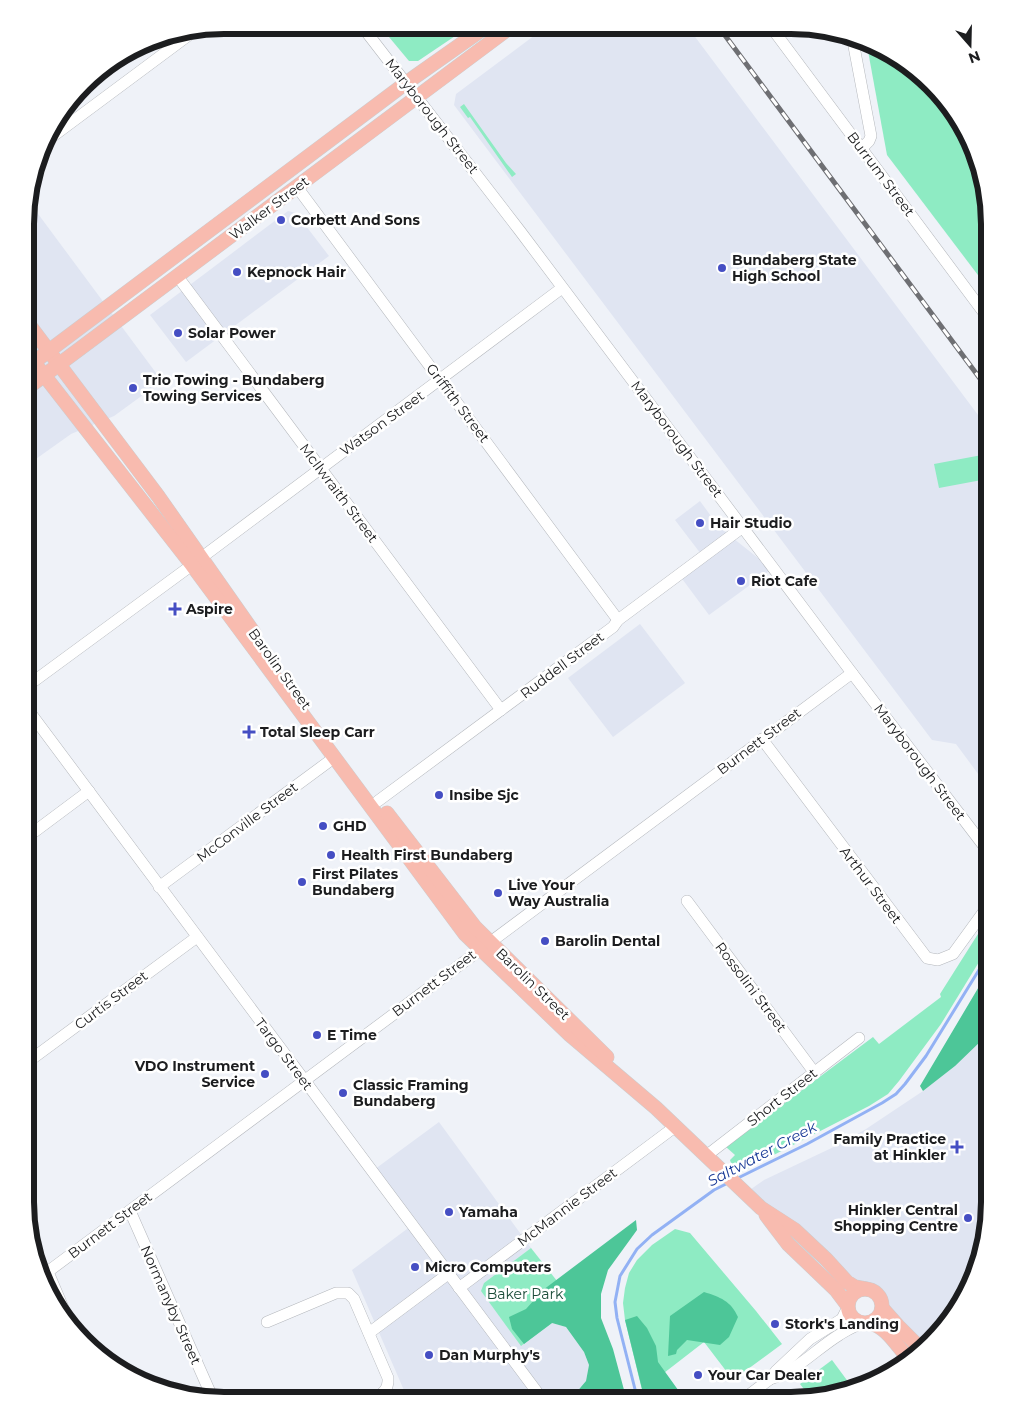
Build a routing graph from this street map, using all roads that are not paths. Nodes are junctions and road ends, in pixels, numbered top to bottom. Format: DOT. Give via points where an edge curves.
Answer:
graph roads {
  1 [pos="368,34"];
  2 [pos="475,34"];
  3 [pos="501,34"];
  4 [pos="776,34"];
  5 [pos="186,37"];
  6 [pos="854,44"];
  7 [pos="406,83"];
  8 [pos="417,97"];
  9 [pos="55,135"];
  10 [pos="862,148"];
  11 [pos="297,187"];
  12 [pos="178,276"];
  13 [pos="562,288"];
  14 [pos="981,309"];
  15 [pos="34,332"];
  16 [pos="49,352"];
  17 [pos="34,359"];
  18 [pos="34,365"];
  19 [pos="60,365"];
  20 [pos="45,375"];
  21 [pos="440,380"];
  22 [pos="34,383"];
  23 [pos="320,468"];
  24 [pos="743,527"];
  25 [pos="196,561"];
  26 [pos="618,620"];
  27 [pos="852,673"];
  28 [pos="34,681"];
  29 [pos="501,710"];
  30 [pos="34,718"];
  31 [pos="762,739"];
  32 [pos="334,757"];
  33 [pos="89,791"];
  34 [pos="378,802"];
  35 [pos="34,832"];
  36 [pos="981,842"];
  37 [pos="160,886"];
  38 [pos="687,901"];
  39 [pos="981,915"];
  40 [pos="197,937"];
  41 [pos="484,946"];
  42 [pos="859,1038"];
  43 [pos="34,1057"];
  44 [pos="814,1072"];
  45 [pos="304,1080"];
  46 [pos="676,1126"];
  47 [pos="706,1156"];
  48 [pos="761,1208"];
  49 [pos="130,1211"];
  50 [pos="47,1272"];
  51 [pos="448,1274"];
  52 [pos="459,1288"];
  53 [pos="866,1290"];
  54 [pos="848,1307"];
  55 [pos="882,1308"];
  56 [pos="267,1322"];
  57 [pos="867,1323"];
  58 [pos="369,1333"];
  59 [pos="917,1345"];
  60 [pos="905,1354"];
  61 [pos="770,1379"];
  62 [pos="210,1392"];
  63 [pos="383,1392"];
  64 [pos="537,1392"];
  65 [pos="753,1392"];
  1 -- 7 [label="street, Maryborough Street"];
  2 -- 7 [label="main road, Walker Street"];
  3 -- 8 [label="main road, Walker Street"];
  4 -- 10 [label="street, Burrum Street"];
  5 -- 9 [label="street"];
  6 -- 10 [label="street" via="871,136"];
  7 -- 8 [label="street, Maryborough Street"];
  7 -- 16 [label="main road, Walker Street"];
  8 -- 11 [label="main road, Walker Street"];
  8 -- 13 [label="street, Maryborough Street"];
  10 -- 14 [label="street, Burrum Street"];
  11 -- 12 [label="main road, Walker Street"];
  11 -- 21 [label="street, Griffith Street"];
  12 -- 19 [label="main road, Walker Street"];
  12 -- 23 [label="street, McIlwraith Street"];
  13 -- 21 [label="street, Watson Street"];
  13 -- 24 [label="street, Maryborough Street"];
  15 -- 16 [label="main road, Barolin Street"];
  16 -- 17 [label="main road, Walker Street"];
  16 -- 19 [label="main road, Barolin Street"];
  18 -- 20 [label="main road, Barolin Street"];
  19 -- 20 [label="main road, Walker Street"];
  19 -- 25 [label="main road, Barolin Street" via="158,496"];
  20 -- 22 [label="main road, Walker Street"];
  20 -- 25 [label="main road, Barolin Street"];
  21 -- 23 [label="street, Watson Street"];
  21 -- 26 [label="street, Griffith Street"];
  23 -- 25 [label="street, Watson Street"];
  23 -- 29 [label="street, McIlwraith Street"];
  24 -- 26 [label="street, Ruddell Street"];
  24 -- 27 [label="street, Maryborough Street"];
  25 -- 28 [label="street, Watson Street"];
  25 -- 32 [label="main road, Barolin Street"];
  25 -- 34 [label="main road, Barolin Street"];
  26 -- 29 [label="street, Ruddell Street"];
  27 -- 31 [label="street, Burnett Street"];
  27 -- 36 [label="street, Maryborough Street"];
  29 -- 34 [label="street, Ruddell Street"];
  30 -- 33 [label="street, Targo Street"];
  31 -- 39 [label="street, Arthur Street" via="927,958 938,960 953,954"];
  31 -- 41 [label="street, Burnett Street"];
  32 -- 37 [label="street, McConville Street"];
  32 -- 41 [label="main road, Barolin Street" via="465,934"];
  33 -- 35 [label="street"];
  33 -- 37 [label="street, Targo Street"];
  34 -- 41 [label="main road, Barolin Street" via="475,927"];
  37 -- 40 [label="street, Targo Street"];
  38 -- 44 [label="street, Rossolini Street"];
  40 -- 43 [label="street, Curtis Street"];
  40 -- 45 [label="street, Targo Street"];
  41 -- 45 [label="street, Burnett Street"];
  41 -- 46 [label="main road, Barolin Street" via="578,1028"];
  42 -- 44 [label="street, Short Street"];
  44 -- 47 [label="street, Short Street"];
  45 -- 49 [label="street, Burnett Street"];
  45 -- 51 [label="street, Targo Street"];
  46 -- 47 [label="main road, Barolin Street"];
  46 -- 52 [label="street, McMannie Street"];
  47 -- 48 [label="main road, Barolin Street"];
  48 -- 53 [label="main road, Barolin Street" via="795,1230 847,1282"];
  48 -- 54 [label="main road, Barolin Street" via="788,1244 836,1290"];
  49 -- 50 [label="street, Burnett Street"];
  49 -- 62 [label="street, Normanyby Street"];
  51 -- 52 [label="street, Targo Street"];
  51 -- 58 [label="street"];
  52 -- 64 [label="street, Targo Street"];
  53 -- 54 [label="main road" via="856,1292"];
  53 -- 55 [label="main road" via="877,1294"];
  54 -- 57 [label="main road" via="859,1322"];
  54 -- 61 [label="street" via="842,1319 810,1339"];
  55 -- 57 [label="main road" via="878,1318"];
  55 -- 59 [label="main road"];
  56 -- 58 [label="street" via="336,1292 344,1292 354,1299"];
  57 -- 60 [label="main road" via="887,1332"];
  57 -- 61 [label="street" via="856,1325 830,1341 783,1376"];
  58 -- 63 [label="street" via="388,1382"];
  61 -- 65 [label="street"];
}
